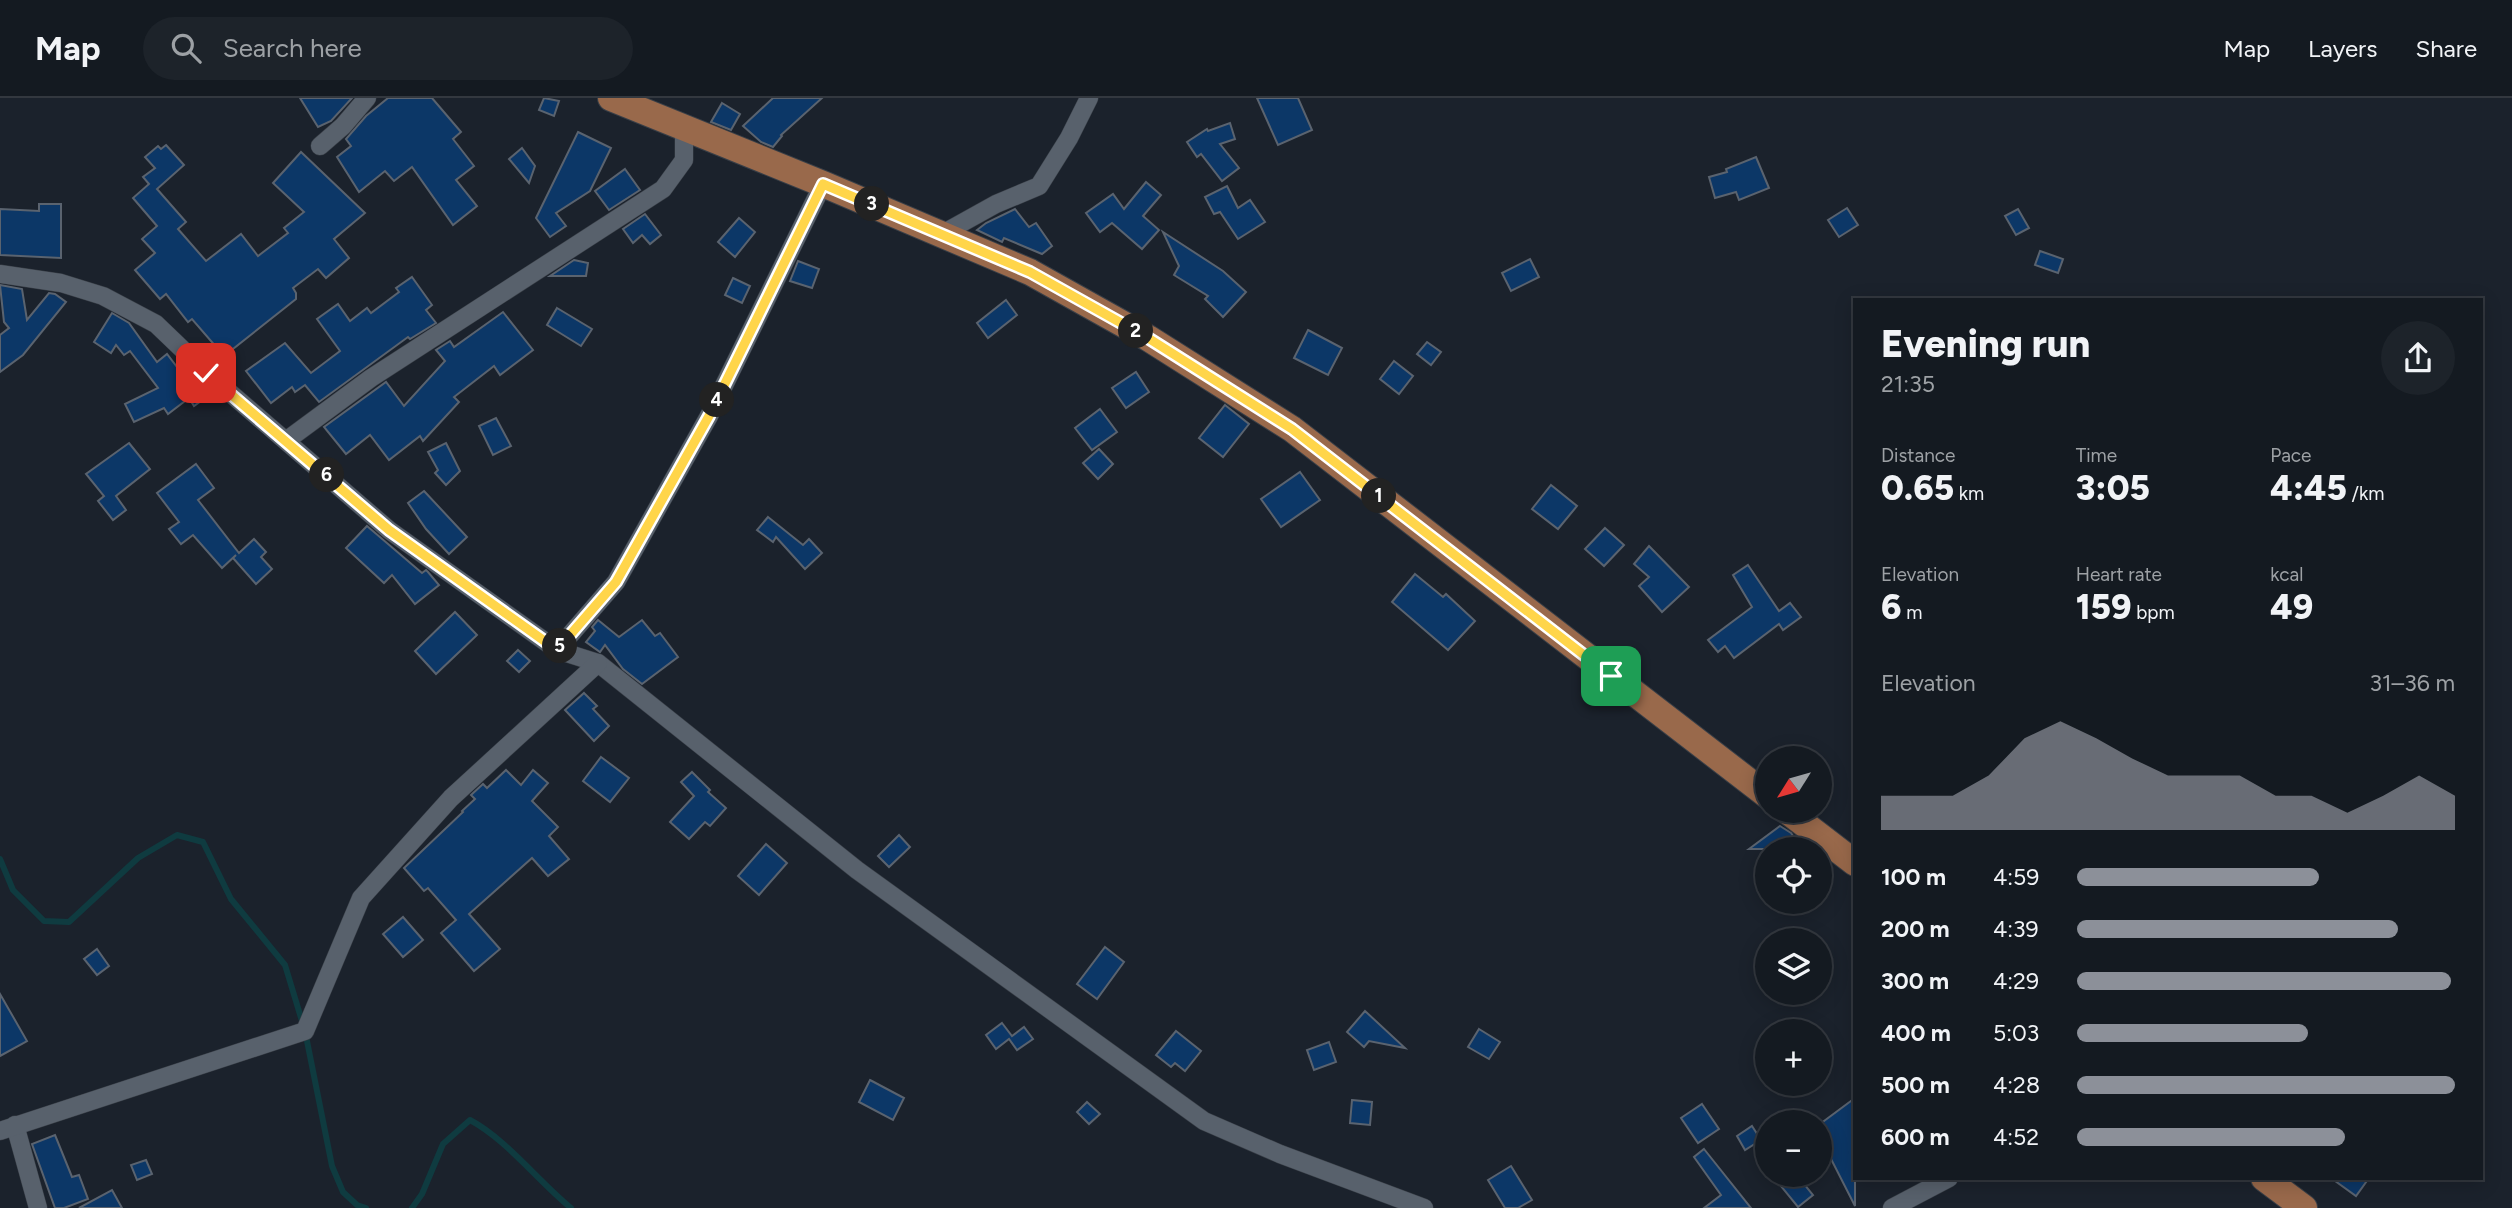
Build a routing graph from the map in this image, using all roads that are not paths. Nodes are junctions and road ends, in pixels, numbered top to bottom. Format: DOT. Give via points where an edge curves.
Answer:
graph roads {
  1 [pos="367,98"];
  2 [pos="611,98"];
  3 [pos="1089,98"];
  4 [pos="684,127"];
  5 [pos="320,146"];
  6 [pos="823,184"];
  7 [pos="942,234"];
  8 [pos="0,274"];
  9 [pos="287,440"];
  10 [pos="557,650"];
  11 [pos="598,663"];
  12 [pos="1755,786"];
  13 [pos="1805,823"];
  14 [pos="1853,855"];
  15 [pos="7,1128"];
  16 [pos="1945,1180"];
  17 [pos="2267,1180"];
  18 [pos="38,1208"];
  19 [pos="1424,1208"];
  20 [pos="1892,1208"];
  21 [pos="2304,1208"];
  1 -- 5 [label="street"];
  2 -- 4 [label="main road"];
  3 -- 7 [label="street" via="1039,186"];
  4 -- 6 [label="main road"];
  4 -- 9 [label="street" via="684,160 663,188 371,378"];
  6 -- 7 [label="main road"];
  6 -- 10 [label="street" via="709,416 616,582"];
  7 -- 12 [label="main road" via="1042,278 1292,429"];
  8 -- 9 [label="street" via="93,293 156,324 206,373"];
  9 -- 10 [label="street" via="389,530"];
  10 -- 11 [label="street"];
  11 -- 15 [label="street" via="451,798 361,898 305,1031"];
  11 -- 19 [label="street" via="856,870 1204,1121"];
  13 -- 14 [label="main road"];
  15 -- 18 [label="street"];
  16 -- 20 [label="street"];
  17 -- 21 [label="main road"];
}
